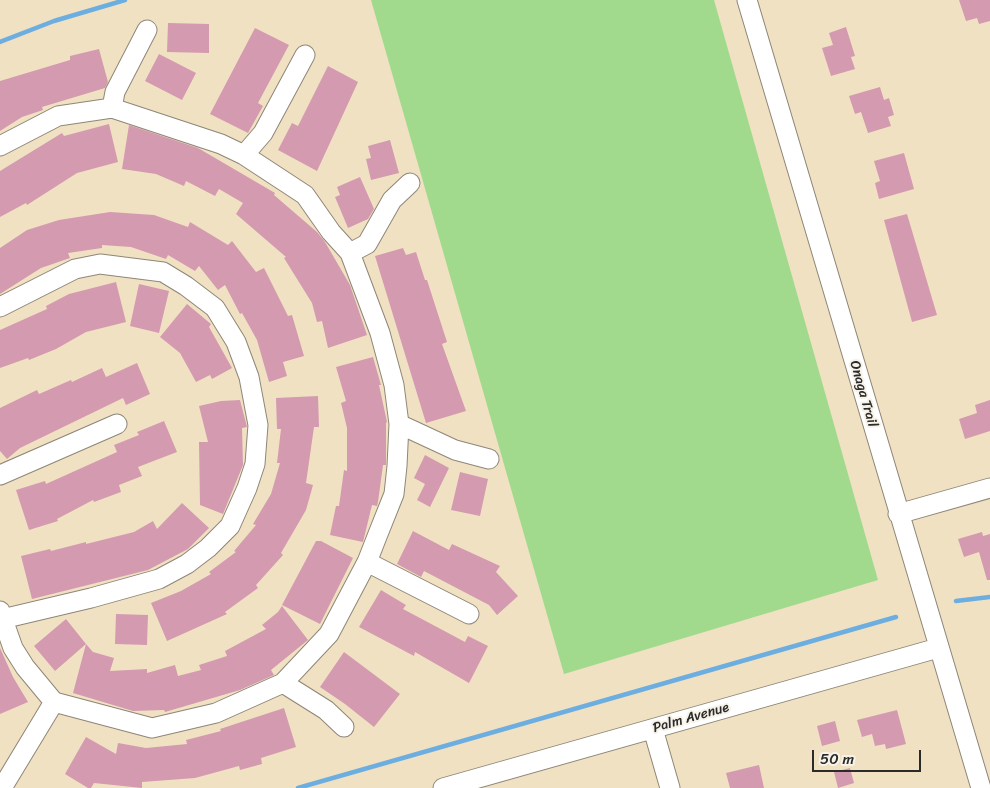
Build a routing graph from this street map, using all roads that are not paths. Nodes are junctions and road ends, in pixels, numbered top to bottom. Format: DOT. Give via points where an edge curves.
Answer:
graph roads {
  1 [pos="747,0"];
  2 [pos="147,30"];
  3 [pos="305,55"];
  4 [pos="112,108"];
  5 [pos="0,146"];
  6 [pos="244,156"];
  7 [pos="410,183"];
  8 [pos="350,253"];
  9 [pos="0,307"];
  10 [pos="117,424"];
  11 [pos="399,424"];
  12 [pos="489,459"];
  13 [pos="0,476"];
  14 [pos="990,488"];
  15 [pos="898,514"];
  16 [pos="367,562"];
  17 [pos="468,614"];
  18 [pos="1,615"];
  19 [pos="938,648"];
  20 [pos="283,683"];
  21 [pos="54,702"];
  22 [pos="344,727"];
  23 [pos="653,729"];
  24 [pos="2,788"];
  25 [pos="443,788"];
  26 [pos="670,788"];
  27 [pos="981,788"];
  1 -- 15 [label="street, Onaga Trail"];
  2 -- 4 [label="street" via="115,92"];
  3 -- 6 [label="street" via="263,133"];
  4 -- 5 [label="street" via="58,116"];
  4 -- 6 [label="street" via="221,144"];
  6 -- 8 [label="street" via="305,194"];
  7 -- 8 [label="street" via="392,200 367,244"];
  8 -- 11 [label="street" via="382,342 394,385"];
  9 -- 18 [label="street" via="76,269 100,264 163,272 215,308 236,342 249,377 258,425 254,464 230,526 187,564 159,579 91,598"];
  10 -- 13 [label="street"];
  11 -- 12 [label="street" via="455,450"];
  11 -- 16 [label="street" via="394,494"];
  14 -- 15 [label="street"];
  15 -- 19 [label="street, Onaga Trail"];
  16 -- 17 [label="street"];
  16 -- 20 [label="street" via="329,634"];
  18 -- 21 [label="street" via="13,648"];
  19 -- 23 [label="street, Palm Avenue"];
  19 -- 27 [label="street, Onaga Trail"];
  20 -- 21 [label="street" via="216,713 152,728"];
  20 -- 22 [label="street" via="326,710"];
  21 -- 24 [label="street"];
  23 -- 25 [label="street, Palm Avenue"];
  23 -- 26 [label="street"];
}
